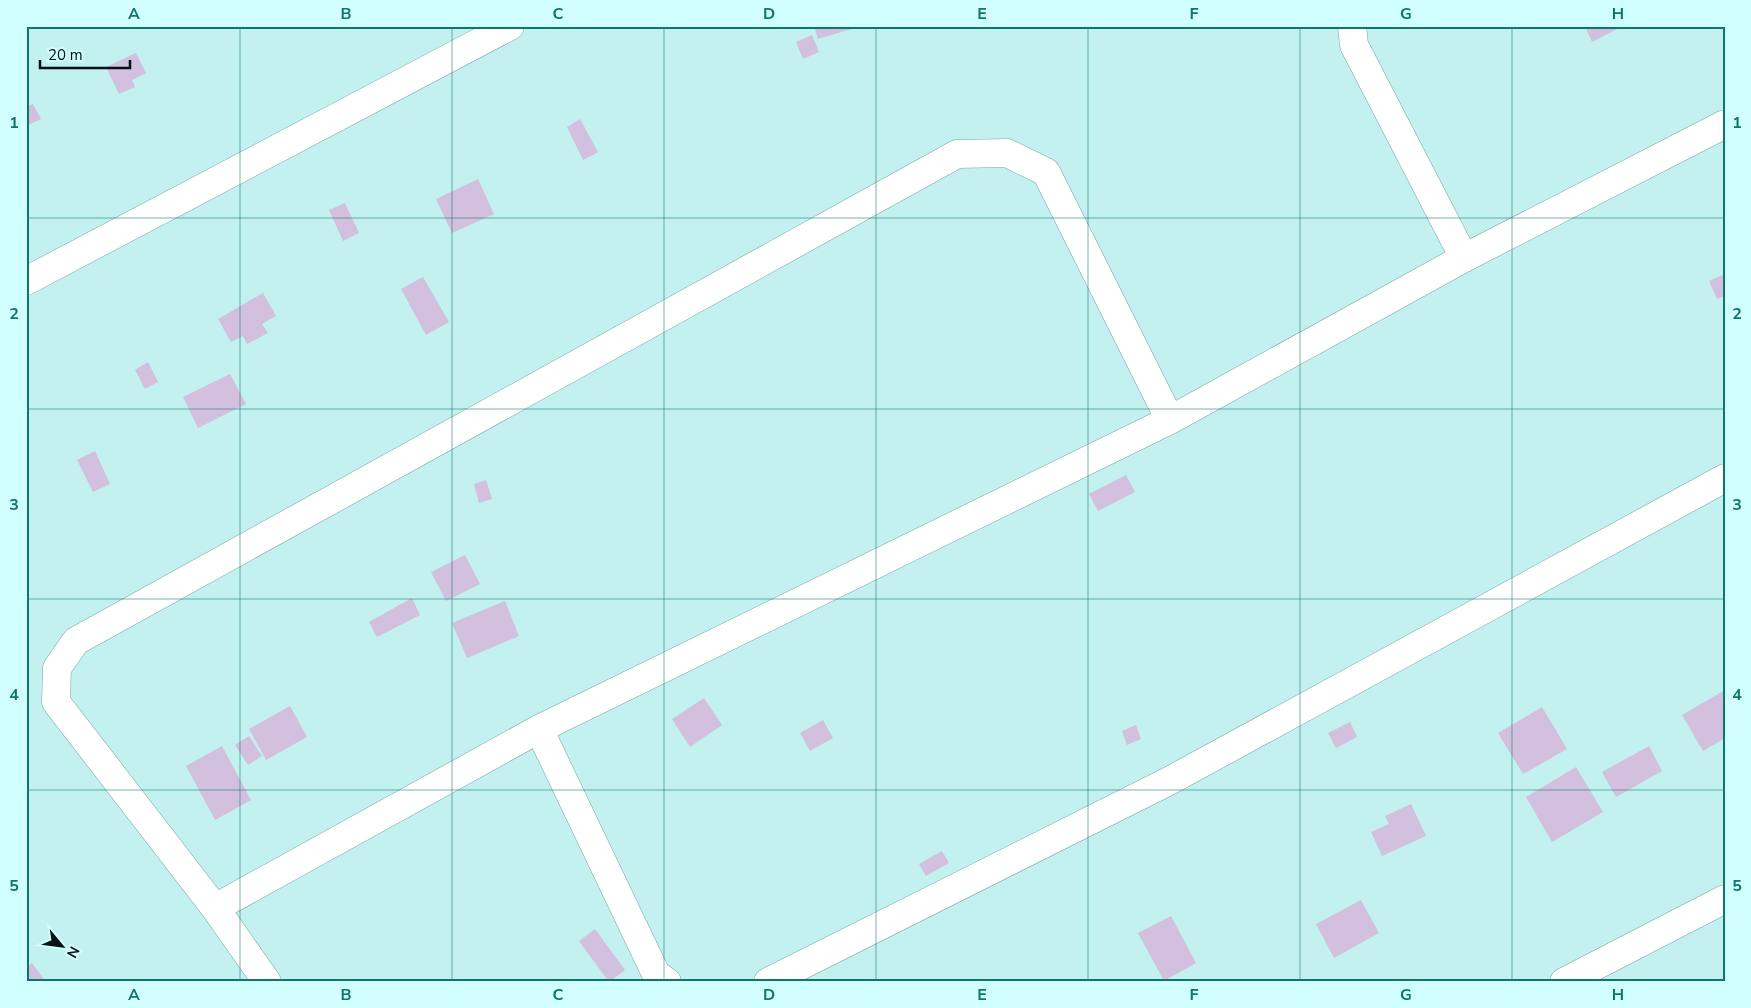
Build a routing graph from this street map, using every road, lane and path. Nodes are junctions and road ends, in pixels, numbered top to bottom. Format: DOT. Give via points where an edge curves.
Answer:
graph roads {
  1 [pos="510,26"];
  2 [pos="1352,26"];
  3 [pos="1725,124"];
  4 [pos="1464,258"];
  5 [pos="26,281"];
  6 [pos="1170,420"];
  7 [pos="1725,478"];
  8 [pos="539,729"];
  9 [pos="1725,899"];
  10 [pos="215,908"];
  11 [pos="267,982"];
  12 [pos="667,982"];
  13 [pos="768,982"];
  14 [pos="1564,982"];
  1 -- 5 [label="street"];
  2 -- 4 [label="street" via="1354,45"];
  3 -- 4 [label="street"];
  4 -- 6 [label="street"];
  6 -- 8 [label="street"];
  6 -- 10 [label="street" via="1046,172 1007,153 957,154 76,641 57,668 56,702"];
  7 -- 13 [label="street" via="1169,781"];
  8 -- 10 [label="street"];
  8 -- 12 [label="street" via="656,974"];
  9 -- 14 [label="street"];
  10 -- 11 [label="street"];
}
